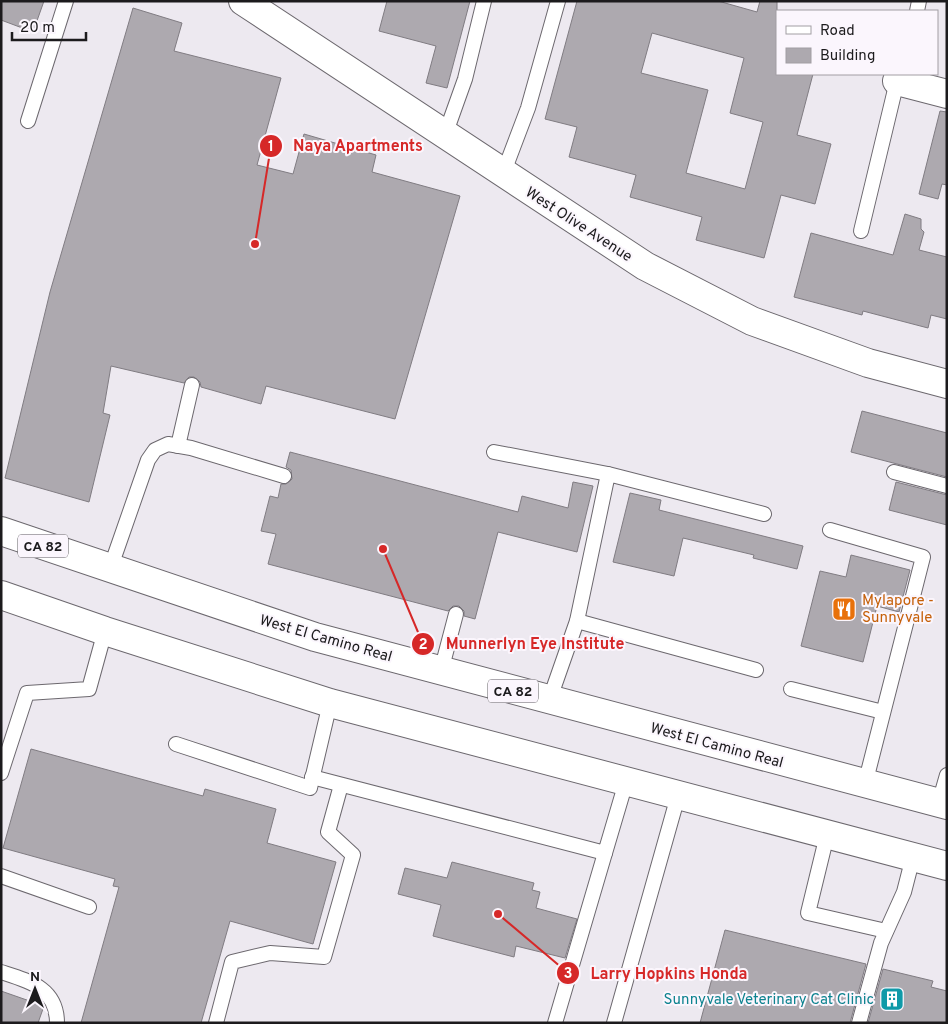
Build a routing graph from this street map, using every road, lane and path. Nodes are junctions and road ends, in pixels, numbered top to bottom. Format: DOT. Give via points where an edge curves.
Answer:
graph roads {
  1 [pos="66,1"];
  2 [pos="244,1"];
  3 [pos="484,1"];
  4 [pos="558,1"];
  5 [pos="898,77"];
  6 [pos="947,94"];
  7 [pos="28,121"];
  8 [pos="445,135"];
  9 [pos="503,174"];
  10 [pos="861,231"];
  11 [pos="192,384"];
  12 [pos="947,384"];
  13 [pos="178,446"];
  14 [pos="494,452"];
  15 [pos="894,472"];
  16 [pos="608,474"];
  17 [pos="284,476"];
  18 [pos="947,486"];
  19 [pos="764,514"];
  20 [pos="830,530"];
  21 [pos="1,531"];
  22 [pos="110,570"];
  23 [pos="1,594"];
  24 [pos="456,614"];
  25 [pos="577,621"];
  26 [pos="105,631"];
  27 [pos="756,670"];
  28 [pos="441,671"];
  29 [pos="791,688"];
  30 [pos="549,701"];
  31 [pos="330,702"];
  32 [pos="883,712"];
  33 [pos="176,744"];
  34 [pos="1,773"];
  35 [pos="947,775"];
  36 [pos="312,777"];
  37 [pos="626,782"];
  38 [pos="865,784"];
  39 [pos="341,785"];
  40 [pos="678,796"];
  41 [pos="943,804"];
  42 [pos="827,835"];
  43 [pos="605,853"];
  44 [pos="913,857"];
  45 [pos="947,866"];
  46 [pos="1,876"];
  47 [pos="88,907"];
  48 [pos="886,931"];
  49 [pos="1,972"];
  50 [pos="57,1023"];
  51 [pos="216,1023"];
  52 [pos="555,1023"];
  53 [pos="614,1023"];
  54 [pos="859,1023"];
  1 -- 7 [label="lane"];
  2 -- 8 [label="main road, West Olive Avenue"];
  3 -- 8 [label="lane" via="465,78"];
  4 -- 9 [label="lane" via="528,108"];
  5 -- 6 [label="main road"];
  5 -- 10 [label="lane"];
  8 -- 9 [label="main road, West Olive Avenue"];
  9 -- 12 [label="main road, West Olive Avenue" via="645,266 752,321 868,363"];
  11 -- 13 [label="lane"];
  13 -- 17 [label="lane"];
  13 -- 22 [label="lane" via="168,444 155,450 148,460"];
  14 -- 16 [label="lane"];
  15 -- 18 [label="lane"];
  16 -- 19 [label="lane"];
  16 -- 25 [label="lane"];
  20 -- 32 [label="lane" via="924,557"];
  21 -- 22 [label="main road, West El Camino Real / CA 82"];
  22 -- 28 [label="main road, West El Camino Real / CA 82" via="315,637"];
  23 -- 26 [label="main road"];
  24 -- 28 [label="lane"];
  25 -- 27 [label="lane"];
  25 -- 30 [label="lane"];
  26 -- 31 [label="main road"];
  26 -- 34 [label="lane" via="89,689 27,693"];
  28 -- 30 [label="main road, West El Camino Real / CA 82"];
  29 -- 32 [label="lane"];
  30 -- 38 [label="main road, West El Camino Real / CA 82"];
  31 -- 36 [label="lane"];
  31 -- 37 [label="main road"];
  32 -- 38 [label="lane"];
  33 -- 36 [label="lane" via="310,788"];
  35 -- 41 [label="lane"];
  36 -- 39 [label="lane"];
  37 -- 40 [label="main road"];
  37 -- 43 [label="lane"];
  38 -- 41 [label="main road, West El Camino Real / CA 82"];
  39 -- 43 [label="lane"];
  39 -- 51 [label="lane" via="328,832 353,855 324,958 270,953 232,962"];
  40 -- 42 [label="main road"];
  40 -- 53 [label="lane"];
  42 -- 44 [label="main road"];
  42 -- 48 [label="lane" via="808,913"];
  43 -- 52 [label="lane"];
  44 -- 45 [label="main road"];
  44 -- 48 [label="lane" via="904,892"];
  46 -- 47 [label="lane"];
  48 -- 54 [label="lane"];
  49 -- 50 [label="lane" via="36,984 46,991 53,1002"];
}
